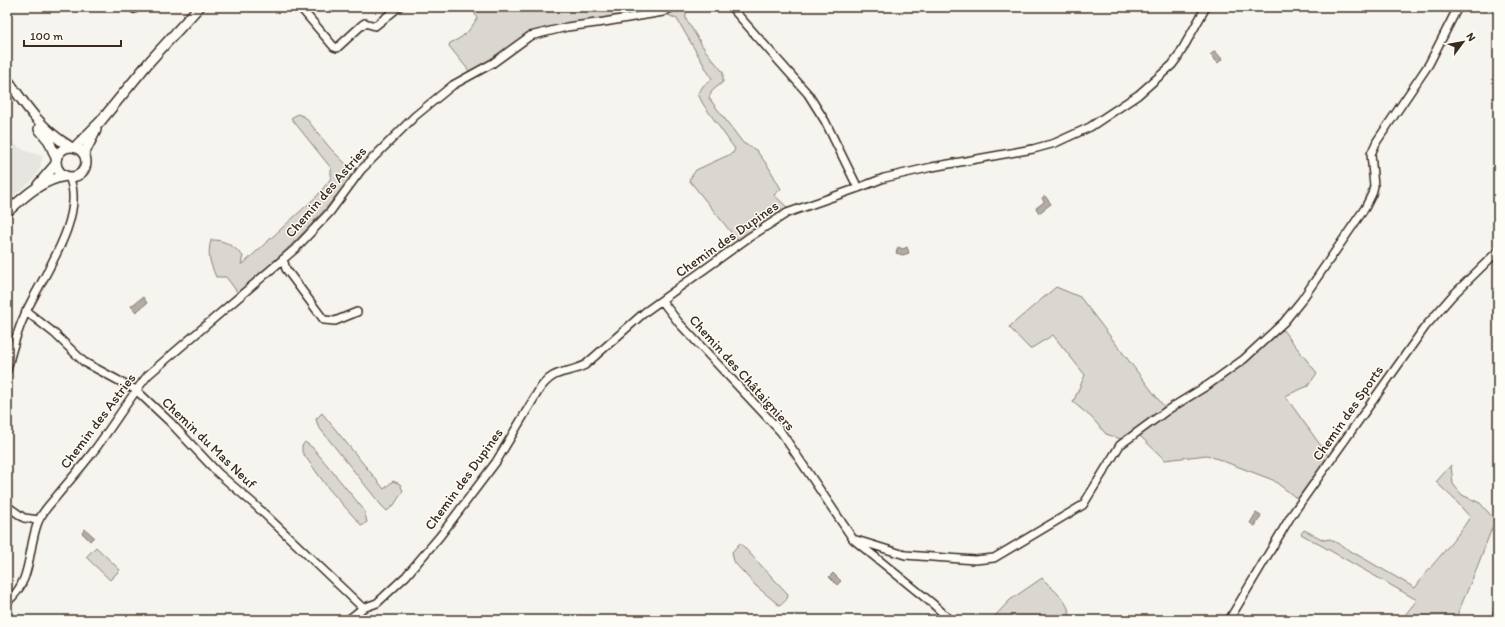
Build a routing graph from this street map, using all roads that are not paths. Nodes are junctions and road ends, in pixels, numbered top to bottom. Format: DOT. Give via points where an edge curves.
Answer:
graph roads {
  1 [pos="132,7"];
  2 [pos="136,7"];
  3 [pos="199,7"];
  4 [pos="300,7"];
  5 [pos="399,7"];
  6 [pos="672,7"];
  7 [pos="731,7"];
  8 [pos="1206,7"];
  9 [pos="1458,7"];
  10 [pos="7,80"];
  11 [pos="7,87"];
  12 [pos="100,122"];
  13 [pos="72,146"];
  14 [pos="84,154"];
  15 [pos="56,161"];
  16 [pos="71,178"];
  17 [pos="38,186"];
  18 [pos="858,188"];
  19 [pos="7,212"];
  20 [pos="1498,251"];
  21 [pos="283,259"];
  22 [pos="662,301"];
  23 [pos="26,311"];
  24 [pos="357,312"];
  25 [pos="7,370"];
  26 [pos="136,390"];
  27 [pos="7,506"];
  28 [pos="39,520"];
  29 [pos="853,539"];
  30 [pos="7,602"];
  31 [pos="363,608"];
  32 [pos="348,620"];
  33 [pos="950,620"];
  34 [pos="1230,620"];
  1 -- 2 [label="street"];
  3 -- 12 [label="street"];
  4 -- 5 [label="street" via="337,48 362,25 375,26"];
  6 -- 21 [label="street, Chemin des Astries" via="663,12 568,27 530,36 493,63 453,85 415,116 361,170 330,212"];
  7 -- 18 [label="street" via="808,94 825,121"];
  8 -- 18 [label="street, Chemin des Dupines" via="1172,65 1138,95 1090,127 1055,143 1033,149 932,167 884,178"];
  9 -- 29 [label="street" via="1429,64 1377,141 1371,154 1374,186 1365,208 1301,301 1284,322 1244,359 1169,409 1120,446 1083,505 994,558 975,560 905,555"];
  10 -- 13 [label="street" via="38,121 55,137"];
  11 -- 15 [label="street" via="49,141"];
  12 -- 13 [label="street"];
  12 -- 14 [label="street"];
  13 -- 14 [label="street"];
  13 -- 15 [label="street" via="60,150"];
  14 -- 16 [label="street" via="84,170"];
  15 -- 16 [label="street" via="59,172"];
  15 -- 17 [label="street"];
  16 -- 17 [label="street" via="56,178"];
  16 -- 23 [label="street" via="72,210 67,229"];
  17 -- 19 [label="street"];
  18 -- 22 [label="street, Chemin des Dupines" via="787,213 742,242"];
  20 -- 34 [label="street, Chemin des Sports" via="1424,327 1291,516"];
  21 -- 24 [label="street" via="286,269 324,320 335,321"];
  21 -- 26 [label="street, Chemin des Astries" via="148,376"];
  22 -- 29 [label="street, Chemin des Châtaigniers" via="679,323 781,432"];
  22 -- 31 [label="street, Chemin des Dupines" via="585,365 559,372 544,383 496,462 440,536 406,576 377,602"];
  23 -- 25 [label="street" via="14,339"];
  23 -- 26 [label="street, Chemin du Mas Neuf" via="84,362"];
  26 -- 28 [label="street, Chemin des Astries" via="93,452"];
  26 -- 31 [label="street, Chemin du Mas Neuf" via="218,473"];
  27 -- 28 [label="street" via="24,518"];
  28 -- 30 [label="street, Chemin des Astries" via="21,588"];
  29 -- 33 [label="street, Chemin des Châtaigniers"];
  31 -- 32 [label="street, Chemin des Dupines"];
}
